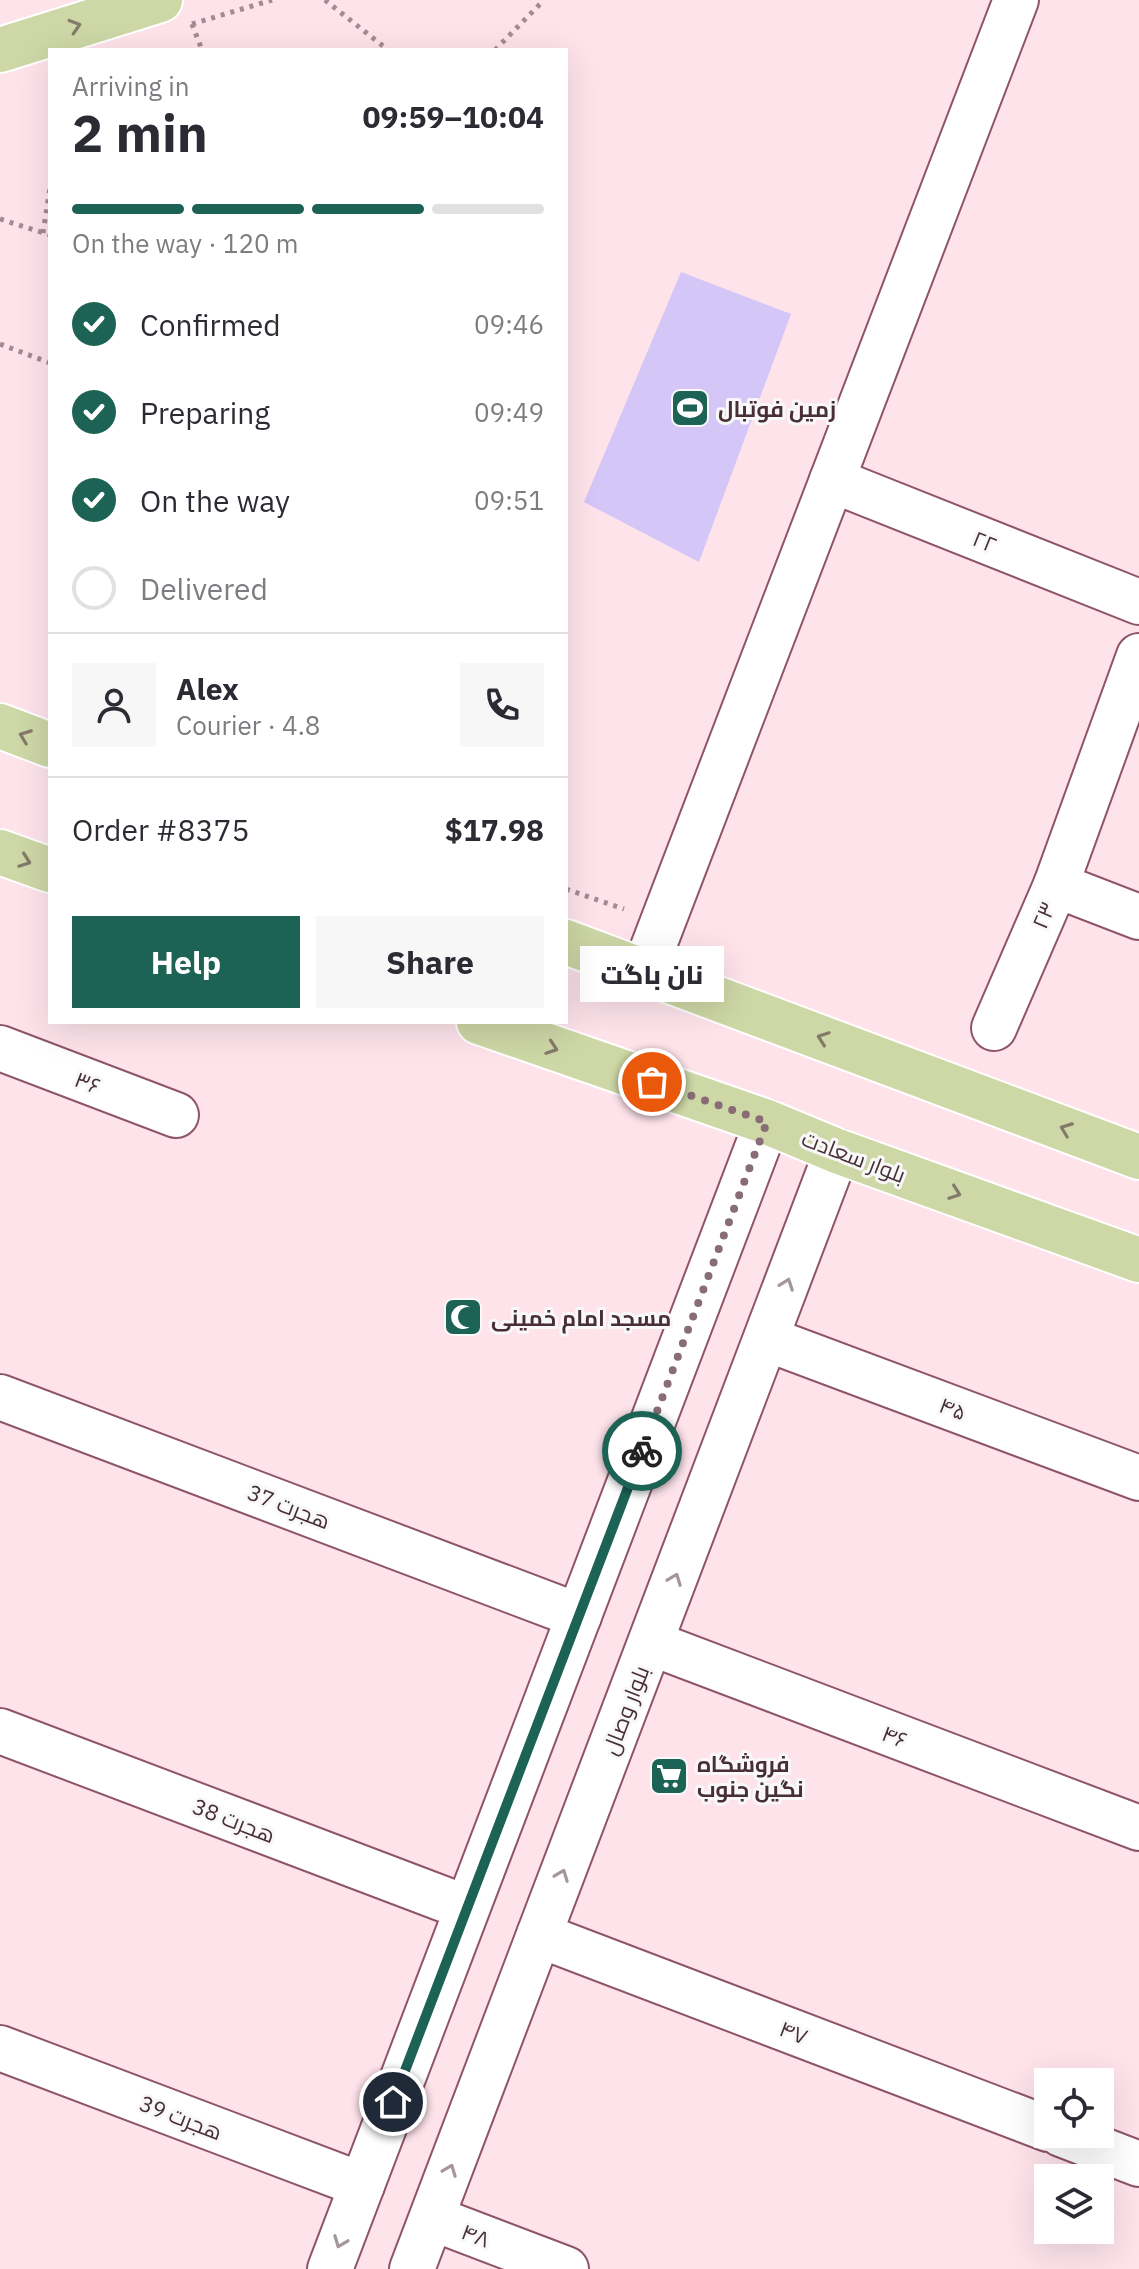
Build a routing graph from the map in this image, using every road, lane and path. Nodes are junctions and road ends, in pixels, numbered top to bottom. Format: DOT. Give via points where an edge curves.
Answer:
graph roads {
  1 [pos="160,0"];
  2 [pos="325,0"];
  3 [pos="544,0"];
  4 [pos="1016,0"];
  5 [pos="385,48"];
  6 [pos="497,48"];
  7 [pos="0,50"];
  8 [pos="48,201"];
  9 [pos="0,219"];
  10 [pos="43,233"];
  11 [pos="48,234"];
  12 [pos="0,344"];
  13 [pos="48,362"];
  14 [pos="832,480"];
  15 [pos="1139,602"];
  16 [pos="1139,656"];
  17 [pos="0,726"];
  18 [pos="48,744"];
  19 [pos="0,852"];
  20 [pos="48,869"];
  21 [pos="1056,885"];
  22 [pos="568,890"];
  23 [pos="1139,917"];
  24 [pos="662,922"];
  25 [pos="568,943"];
  26 [pos="644,971"];
  27 [pos="485,1024"];
  28 [pos="994,1028"];
  29 [pos="0,1048"];
  30 [pos="176,1115"];
  31 [pos="767,1122"];
  32 [pos="837,1151"];
  33 [pos="1139,1157"];
  34 [pos="1139,1260"];
  35 [pos="767,1339"];
  36 [pos="0,1397"];
  37 [pos="1139,1478"];
  38 [pos="579,1616"];
  39 [pos="651,1643"];
  40 [pos="0,1731"];
  41 [pos="1139,1828"];
  42 [pos="467,1908"];
  43 [pos="539,1935"];
  44 [pos="0,2048"];
  45 [pos="1034,2124"];
  46 [pos="1097,2148"];
  47 [pos="1139,2164"];
  48 [pos="362,2185"];
  49 [pos="432,2218"];
  50 [pos="330,2269"];
  51 [pos="412,2269"];
  52 [pos="566,2269"];
  7 -- 1 [label="main road, one-way"];
  2 -- 5 [label="path"];
  3 -- 6 [label="path"];
  4 -- 14 [label="street"];
  8 -- 10 [label="path"];
  9 -- 10 [label="path"];
  10 -- 11 [label="path"];
  12 -- 13 [label="path"];
  14 -- 15 [label="street, ۲۲"];
  14 -- 24 [label="street"];
  16 -- 21 [label="street"];
  18 -- 17 [label="main road, one-way"];
  19 -- 20 [label="main road, one-way"];
  21 -- 23 [label="street, ۲۳"];
  21 -- 28 [label="street, ۲۳"];
  22 -- 24 [label="path"];
  24 -- 26 [label="street"];
  25 -- 26 [label="main road"];
  33 -- 26 [label="main road, one-way"];
  27 -- 31 [label="main road, بلوار سعادت, one-way"];
  29 -- 30 [label="street, ۳۶"];
  31 -- 32 [label="main road, بلوار سعادت"];
  31 -- 38 [label="street"];
  32 -- 34 [label="main road, بلوار سعادت, one-way"];
  35 -- 32 [label="street, بلوار وصال, one-way"];
  35 -- 37 [label="street, ۴۵"];
  39 -- 35 [label="street, بلوار وصال, one-way"];
  36 -- 38 [label="street, هجرت 37"];
  38 -- 42 [label="street"];
  39 -- 41 [label="street, ۴۶"];
  43 -- 39 [label="street, بلوار وصال, one-way"];
  40 -- 42 [label="street, هجرت 38"];
  42 -- 48 [label="street"];
  43 -- 45 [label="street, ۴۷"];
  49 -- 43 [label="street, بلوار وصال, one-way"];
  44 -- 48 [label="street, هجرت 39"];
  46 -- 47 [label="street"];
  48 -- 50 [label="street, one-way"];
  49 -- 51 [label="street, بلوار وصال"];
  49 -- 52 [label="street, ۴۸"];
}
